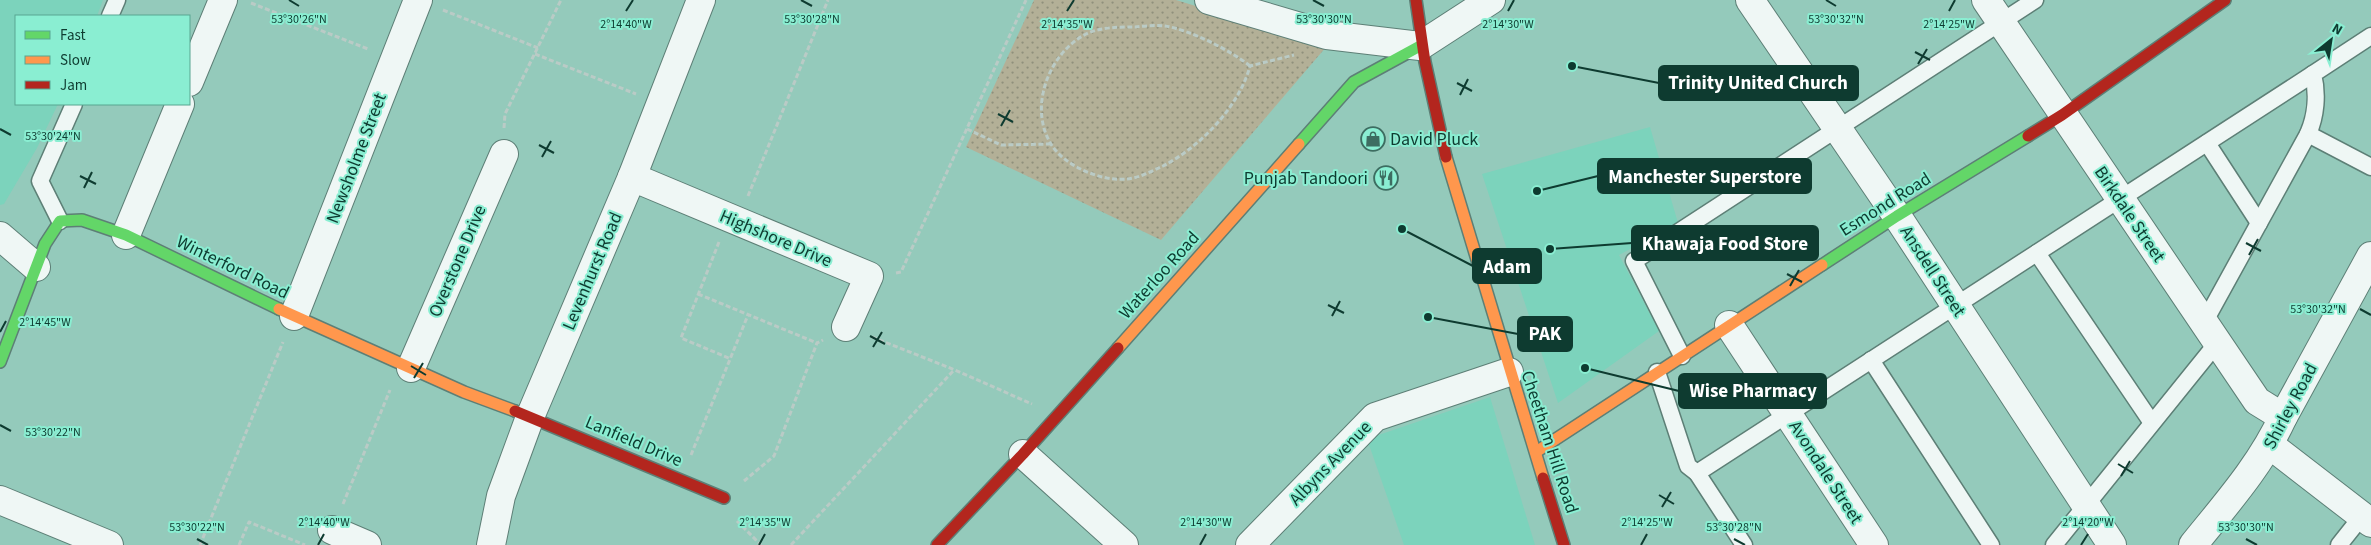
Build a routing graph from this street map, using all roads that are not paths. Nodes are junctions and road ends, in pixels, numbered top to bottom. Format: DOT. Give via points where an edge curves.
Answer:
graph roads {
  1 [pos="117,0"];
  2 [pos="222,0"];
  3 [pos="418,0"];
  4 [pos="701,0"];
  5 [pos="1210,0"];
  6 [pos="1416,0"];
  7 [pos="1491,0"];
  8 [pos="1750,0"];
  9 [pos="1986,0"];
  10 [pos="2035,0"];
  11 [pos="2225,0"];
  12 [pos="110,15"];
  13 [pos="2001,22"];
  14 [pos="2371,36"];
  15 [pos="1420,46"];
  16 [pos="2313,74"];
  17 [pos="190,80"];
  18 [pos="74,105"];
  19 [pos="180,105"];
  20 [pos="2062,115"];
  21 [pos="1838,129"];
  22 [pos="2308,134"];
  23 [pos="2207,143"];
  24 [pos="504,154"];
  25 [pos="2371,167"];
  26 [pos="632,177"];
  27 [pos="2120,199"];
  28 [pos="1897,216"];
  29 [pos="60,221"];
  30 [pos="2259,223"];
  31 [pos="126,235"];
  32 [pos="0,236"];
  33 [pos="2036,253"];
  34 [pos="2371,256"];
  35 [pos="36,267"];
  36 [pos="1955,305"];
  37 [pos="294,316"];
  38 [pos="1729,324"];
  39 [pos="846,327"];
  40 [pos="2210,333"];
  41 [pos="1682,356"];
  42 [pos="1871,360"];
  43 [pos="0,362"];
  44 [pos="406,366"];
  45 [pos="1508,372"];
  46 [pos="1657,372"];
  47 [pos="1788,414"];
  48 [pos="530,417"];
  49 [pos="2283,417"];
  50 [pos="2152,423"];
  51 [pos="2270,445"];
  52 [pos="1536,452"];
  53 [pos="1023,454"];
  54 [pos="1696,473"];
  55 [pos="724,498"];
  56 [pos="0,500"];
  57 [pos="2086,505"];
  58 [pos="2366,520"];
  59 [pos="332,530"];
  60 [pos="109,545"];
  61 [pos="367,545"];
  62 [pos="491,545"];
  63 [pos="937,545"];
  64 [pos="1124,545"];
  65 [pos="1250,545"];
  66 [pos="1564,545"];
  67 [pos="1744,545"];
  68 [pos="1874,545"];
  69 [pos="1991,545"];
  70 [pos="2054,545"];
  71 [pos="2112,545"];
  72 [pos="2193,545"];
  73 [pos="2339,545"];
  1 -- 12 [label="lane"];
  2 -- 17 [label="street"];
  3 -- 37 [label="street, Newsholme Street"];
  4 -- 26 [label="street, Levenhurst Road"];
  5 -- 15 [label="street" via="1326,35"];
  6 -- 15 [label="main road, Cheetham Hill Road"];
  7 -- 15 [label="street"];
  8 -- 21 [label="street, Ansdell Street"];
  9 -- 13 [label="street, Birkdale Street"];
  10 -- 13 [label="lane"];
  11 -- 20 [label="main road, Esmond Road"];
  13 -- 20 [label="street, Birkdale Street"];
  13 -- 21 [label="lane"];
  14 -- 16 [label="lane"];
  15 -- 45 [label="main road, Cheetham Hill Road" via="1452,181"];
  15 -- 53 [label="main road, Waterloo Road" via="1354,82"];
  16 -- 22 [label="lane" via="2316,86 2314,121"];
  16 -- 23 [label="lane"];
  18 -- 29 [label="lane" via="40,181"];
  19 -- 31 [label="street"];
  20 -- 27 [label="street, Birkdale Street"];
  20 -- 28 [label="main road, Esmond Road"];
  21 -- 28 [label="street, Ansdell Street"];
  21 -- 41 [label="lane" via="1634,261"];
  22 -- 25 [label="lane"];
  22 -- 30 [label="lane"];
  23 -- 27 [label="lane"];
  23 -- 30 [label="lane"];
  24 -- 44 [label="street, Overstone Drive"];
  26 -- 39 [label="street, Highshore Drive" via="869,276"];
  26 -- 48 [label="street, Levenhurst Road"];
  27 -- 33 [label="lane"];
  27 -- 40 [label="street, Birkdale Street"];
  28 -- 36 [label="street, Ansdell Street"];
  28 -- 38 [label="main road, Esmond Road"];
  29 -- 31 [label="main road, Winterford Road" via="82,220"];
  29 -- 35 [label="main road" via="45,244"];
  30 -- 40 [label="lane"];
  31 -- 37 [label="main road, Winterford Road"];
  32 -- 35 [label="street"];
  33 -- 36 [label="lane"];
  33 -- 50 [label="lane"];
  34 -- 49 [label="street, Shirley Road"];
  35 -- 43 [label="main road"];
  36 -- 42 [label="lane"];
  36 -- 57 [label="street, Ansdell Street"];
  37 -- 44 [label="main road, Winterford Road"];
  38 -- 41 [label="main road, Esmond Road"];
  38 -- 47 [label="street, Avondale Street"];
  40 -- 49 [label="street, Birkdale Street" via="2257,401"];
  40 -- 50 [label="lane"];
  41 -- 46 [label="main road, Esmond Road"];
  42 -- 47 [label="lane"];
  42 -- 69 [label="lane"];
  44 -- 48 [label="main road, Winterford Road"];
  45 -- 52 [label="main road, Cheetham Hill Road"];
  45 -- 65 [label="street, Albyns Avenue" via="1375,417"];
  46 -- 52 [label="main road, Esmond Road"];
  46 -- 54 [label="lane" via="1688,466"];
  47 -- 54 [label="lane"];
  47 -- 68 [label="street, Avondale Street"];
  48 -- 55 [label="main road, Lanfield Drive"];
  48 -- 62 [label="street, Levenhurst Road" via="501,496"];
  49 -- 51 [label="street, Shirley Road"];
  50 -- 57 [label="lane"];
  51 -- 58 [label="street"];
  51 -- 72 [label="street, Shirley Road" via="2254,470"];
  52 -- 66 [label="main road, Cheetham Hill Road"];
  53 -- 63 [label="main road, Waterloo Road"];
  53 -- 64 [label="street"];
  54 -- 67 [label="lane"];
  56 -- 60 [label="street"];
  57 -- 70 [label="lane"];
  57 -- 71 [label="street, Ansdell Street"];
  58 -- 73 [label="lane"];
  59 -- 61 [label="street"];
}
